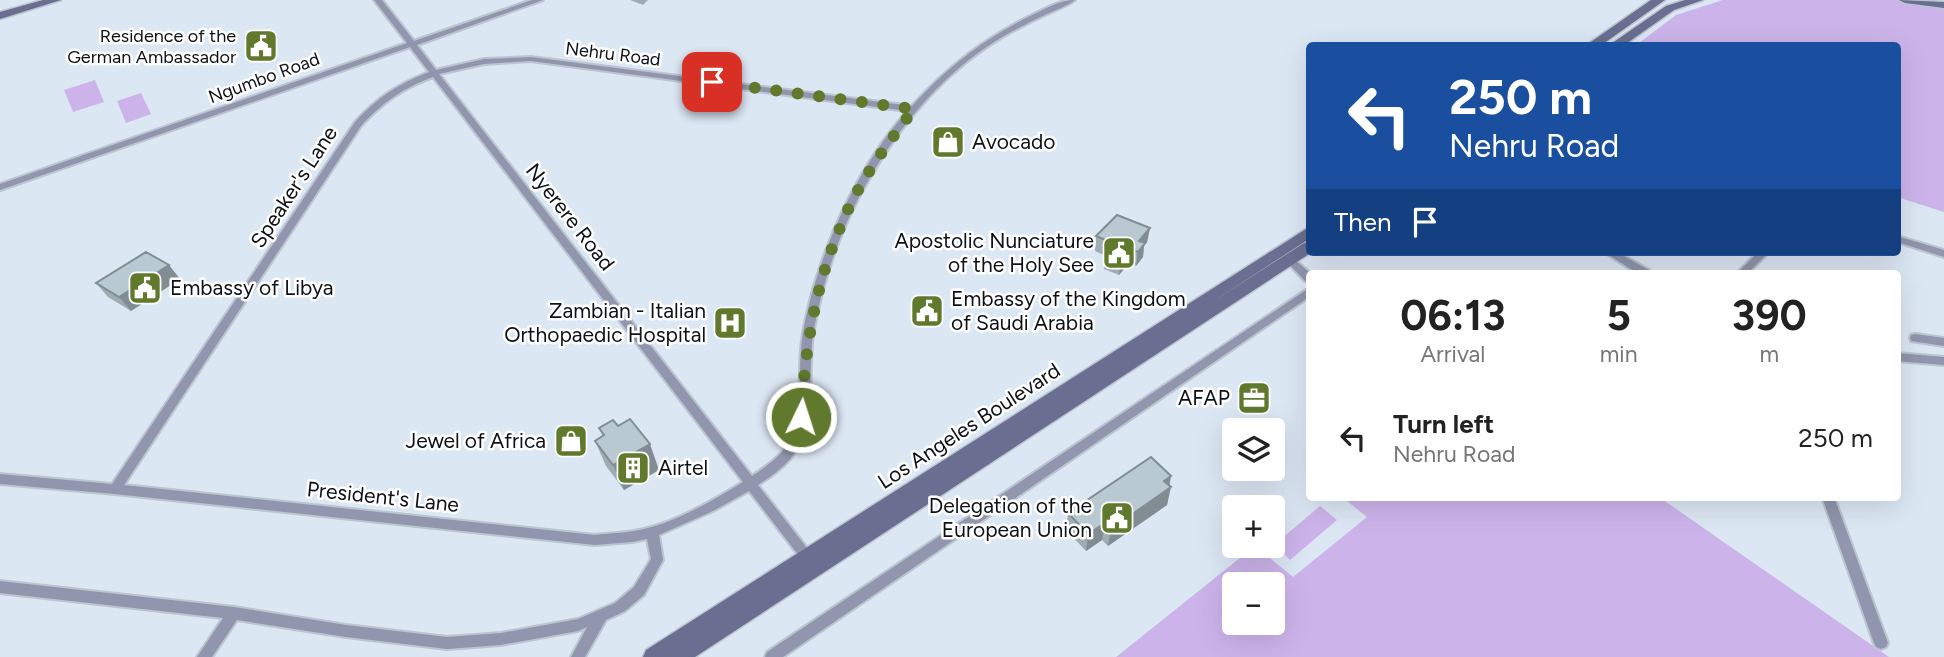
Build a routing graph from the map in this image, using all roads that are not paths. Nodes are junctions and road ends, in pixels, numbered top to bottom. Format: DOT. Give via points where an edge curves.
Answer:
graph roads {
  1 [pos="55,0"];
  2 [pos="378,0"];
  3 [pos="538,0"];
  4 [pos="1071,0"];
  5 [pos="1659,0"];
  6 [pos="1698,0"];
  7 [pos="1905,0"];
  8 [pos="1937,0"];
  9 [pos="1683,2"];
  10 [pos="1944,3"];
  11 [pos="0,16"];
  12 [pos="411,42"];
  13 [pos="1597,42"];
  14 [pos="1620,42"];
  15 [pos="435,75"];
  16 [pos="914,109"];
  17 [pos="0,187"];
  18 [pos="1306,234"];
  19 [pos="1901,240"];
  20 [pos="1306,249"];
  21 [pos="1944,254"];
  22 [pos="1616,256"];
  23 [pos="1760,256"];
  24 [pos="1290,260"];
  25 [pos="1640,270"];
  26 [pos="1745,270"];
  27 [pos="1306,275"];
  28 [pos="1306,294"];
  29 [pos="1915,338"];
  30 [pos="1944,342"];
  31 [pos="1901,357"];
  32 [pos="1944,361"];
  33 [pos="0,479"];
  34 [pos="750,483"];
  35 [pos="115,489"];
  36 [pos="1829,501"];
  37 [pos="652,533"];
  38 [pos="812,563"];
  39 [pos="0,587"];
  40 [pos="234,613"];
  41 [pos="601,616"];
  42 [pos="1881,643"];
  43 [pos="204,657"];
  44 [pos="578,657"];
  45 [pos="653,657"];
  46 [pos="678,657"];
  47 [pos="772,657"];
  1 -- 11 [label="main road"];
  2 -- 12 [label="street, Nyerere Road"];
  3 -- 12 [label="street, Ngumbo Road"];
  4 -- 16 [label="street, President's Lane" via="1020,24 965,59"];
  5 -- 13 [label="main road"];
  6 -- 9 [label="main road"];
  7 -- 10 [label="main road"];
  8 -- 10 [label="main road"];
  9 -- 14 [label="main road"];
  12 -- 15 [label="street, Nyerere Road"];
  12 -- 17 [label="street, Ngumbo Road"];
  15 -- 16 [label="street, Nehru Road" via="488,61 531,60"];
  15 -- 34 [label="street, Nyerere Road"];
  15 -- 35 [label="street, Speaker's Lane" via="391,93 368,111"];
  16 -- 34 [label="street, President's Lane" via="858,190 825,267 808,334 795,443 784,460"];
  18 -- 38 [label="main road, Los Angeles Boulevard"];
  19 -- 21 [label="street"];
  20 -- 24 [label="main road, Los Angeles Boulevard"];
  22 -- 25 [label="street"];
  23 -- 26 [label="street"];
  24 -- 27 [label="street"];
  24 -- 38 [label="main road, Los Angeles Boulevard"];
  28 -- 47 [label="street"];
  29 -- 30 [label="street"];
  31 -- 32 [label="street"];
  33 -- 35 [label="street, President's Lane"];
  34 -- 37 [label="street, President's Lane"];
  34 -- 38 [label="street, Nyerere Road"];
  35 -- 37 [label="street, President's Lane" via="595,540"];
  36 -- 42 [label="street"];
  37 -- 41 [label="street" via="657,560 652,571 639,591"];
  38 -- 45 [label="main road, Los Angeles Boulevard"];
  38 -- 46 [label="main road, Los Angeles Boulevard"];
  39 -- 40 [label="street"];
  40 -- 41 [label="street" via="447,643 501,639 578,625"];
  40 -- 43 [label="street"];
  41 -- 44 [label="street"];
}
